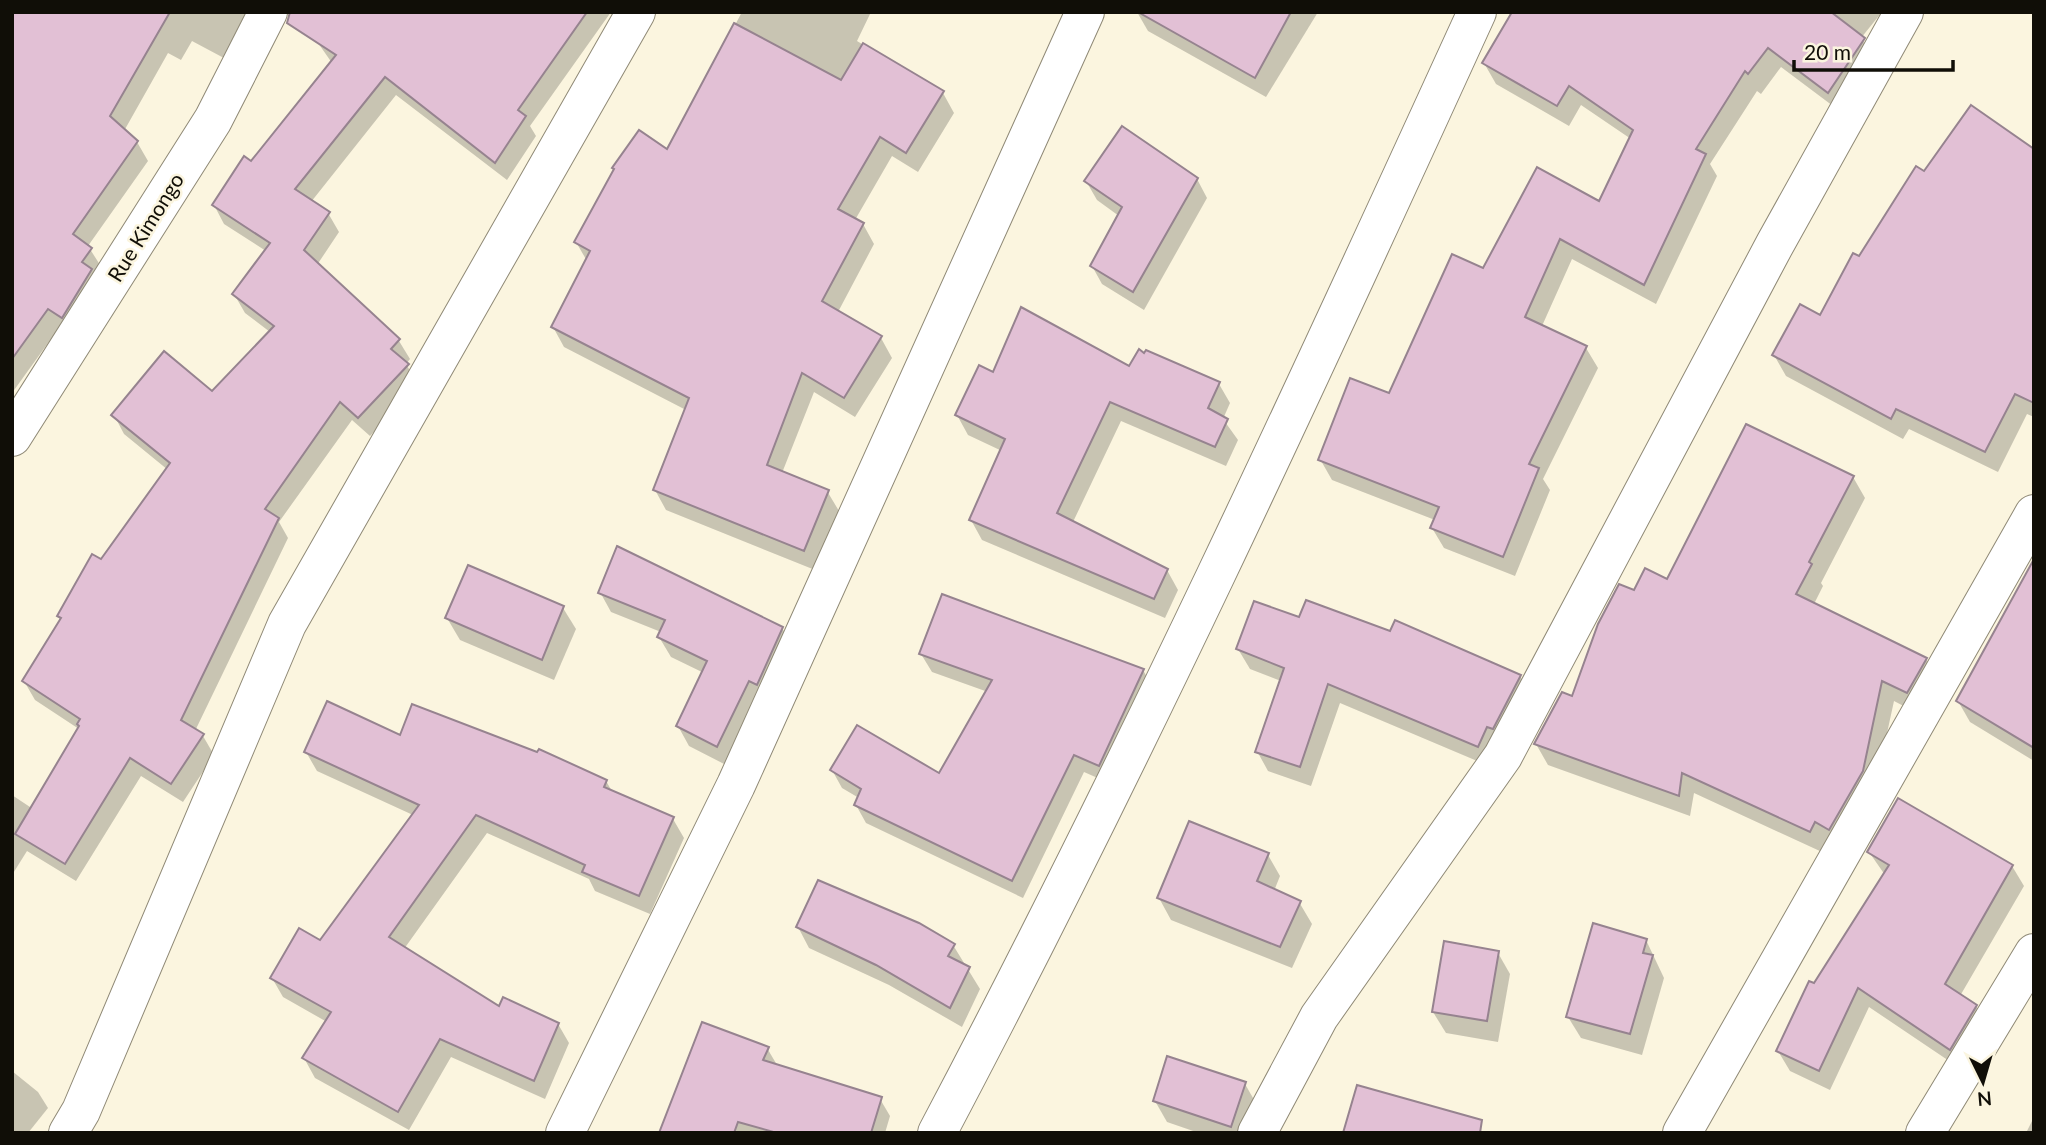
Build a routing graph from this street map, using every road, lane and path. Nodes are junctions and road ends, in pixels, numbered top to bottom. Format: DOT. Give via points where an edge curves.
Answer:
graph roads {
  1 [pos="268,12"];
  2 [pos="636,12"];
  3 [pos="1086,12"];
  4 [pos="1477,12"];
  5 [pos="1904,12"];
  6 [pos="12,437"];
  7 [pos="2034,514"];
  8 [pos="2034,953"];
  9 [pos="68,1133"];
  10 [pos="565,1133"];
  11 [pos="937,1133"];
  12 [pos="1257,1133"];
  13 [pos="1682,1133"];
  14 [pos="1925,1133"];
  1 -- 6 [label="street, Rue Kimongo" via="213,120"];
  2 -- 9 [label="street" via="287,624"];
  3 -- 10 [label="street" via="742,773"];
  4 -- 11 [label="street" via="1286,430"];
  5 -- 12 [label="street" via="1762,268 1503,756 1319,1017"];
  7 -- 13 [label="street"];
  8 -- 14 [label="street"];
}
